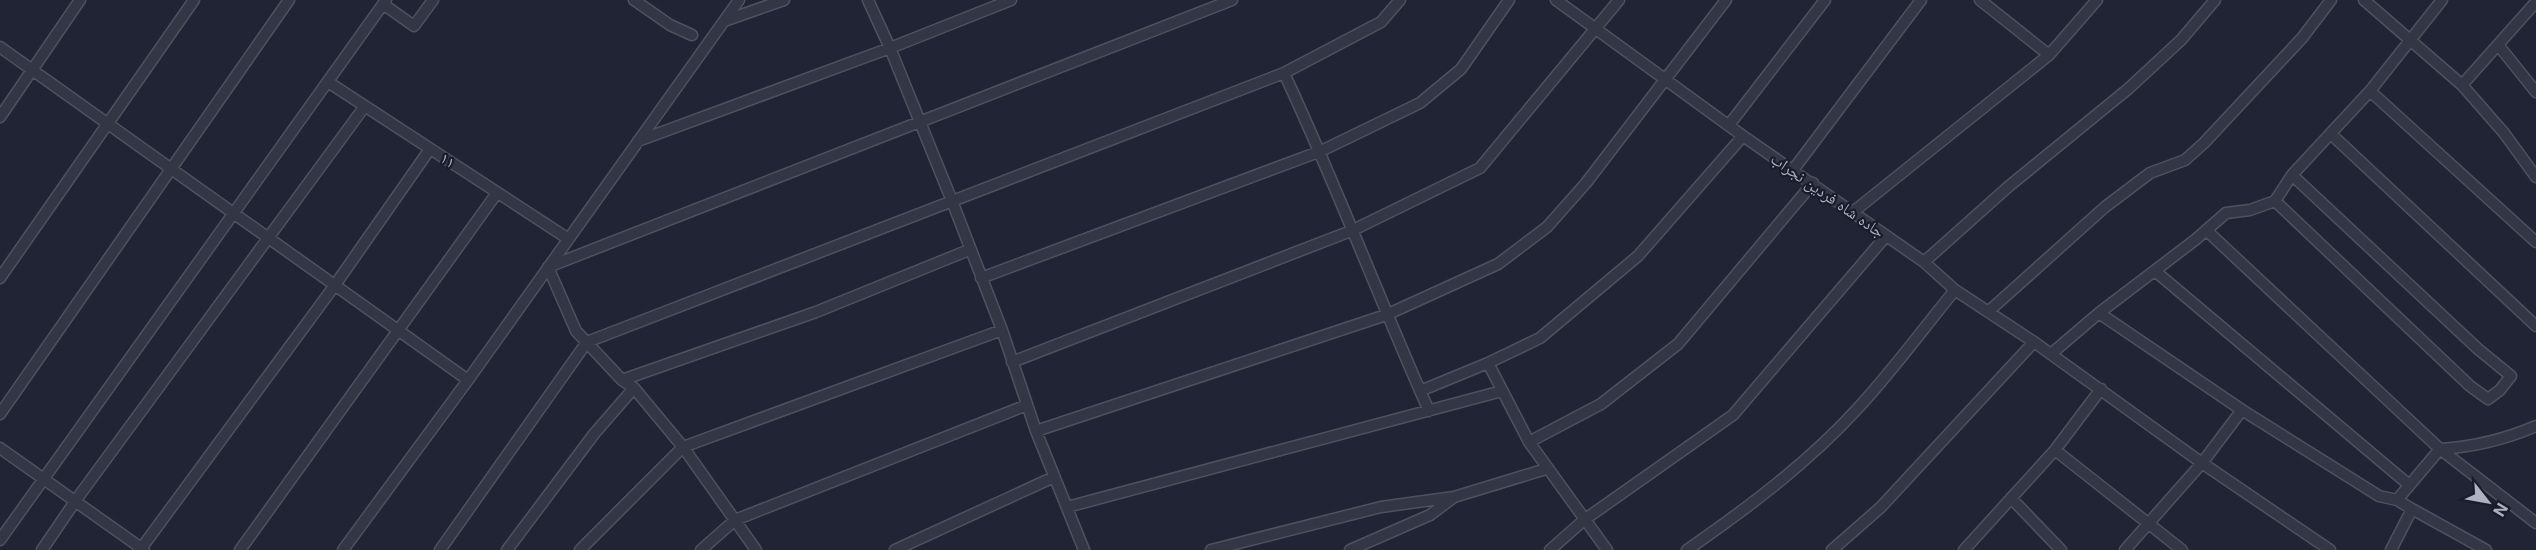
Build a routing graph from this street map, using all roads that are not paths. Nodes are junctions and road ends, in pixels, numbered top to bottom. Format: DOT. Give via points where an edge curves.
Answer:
graph roads {
  1 [pos="80,0"];
  2 [pos="194,0"];
  3 [pos="289,0"];
  4 [pos="372,0"];
  5 [pos="433,0"];
  6 [pos="635,0"];
  7 [pos="739,0"];
  8 [pos="784,0"];
  9 [pos="868,0"];
  10 [pos="1011,0"];
  11 [pos="1232,0"];
  12 [pos="1400,0"];
  13 [pos="1509,0"];
  14 [pos="1556,0"];
  15 [pos="1619,0"];
  16 [pos="1726,0"];
  17 [pos="1825,0"];
  18 [pos="1921,0"];
  19 [pos="2097,0"];
  20 [pos="2216,0"];
  21 [pos="2331,0"];
  22 [pos="2364,0"];
  23 [pos="2442,0"];
  24 [pos="1983,1"];
  25 [pos="2536,2"];
  26 [pos="383,4"];
  27 [pos="724,21"];
  28 [pos="1596,28"];
  29 [pos="692,35"];
  30 [pos="2409,40"];
  31 [pos="2499,46"];
  32 [pos="0,47"];
  33 [pos="890,48"];
  34 [pos="2049,55"];
  35 [pos="33,70"];
  36 [pos="1284,73"];
  37 [pos="1665,80"];
  38 [pos="328,82"];
  39 [pos="2462,85"];
  40 [pos="2370,91"];
  41 [pos="2536,92"];
  42 [pos="365,106"];
  43 [pos="0,117"];
  44 [pos="921,122"];
  45 [pos="108,123"];
  46 [pos="1729,125"];
  47 [pos="2331,134"];
  48 [pos="1743,136"];
  49 [pos="637,141"];
  50 [pos="430,149"];
  51 [pos="1321,151"];
  52 [pos="172,170"];
  53 [pos="1793,170"];
  54 [pos="2292,176"];
  55 [pos="2536,177"];
  56 [pos="1813,183"];
  57 [pos="497,193"];
  58 [pos="952,201"];
  59 [pos="2275,201"];
  60 [pos="1853,212"];
  61 [pos="235,214"];
  62 [pos="2206,230"];
  63 [pos="1351,231"];
  64 [pos="1886,236"];
  65 [pos="567,238"];
  66 [pos="269,239"];
  67 [pos="2536,242"];
  68 [pos="969,250"];
  69 [pos="1924,262"];
  70 [pos="548,267"];
  71 [pos="2155,271"];
  72 [pos="0,278"];
  73 [pos="981,278"];
  74 [pos="335,285"];
  75 [pos="1955,290"];
  76 [pos="1989,311"];
  77 [pos="2099,313"];
  78 [pos="1386,315"];
  79 [pos="2536,326"];
  80 [pos="1002,330"];
  81 [pos="399,331"];
  82 [pos="587,342"];
  83 [pos="2034,342"];
  84 [pos="2051,354"];
  85 [pos="1012,362"];
  86 [pos="1488,363"];
  87 [pos="468,380"];
  88 [pos="622,380"];
  89 [pos="634,388"];
  90 [pos="2101,389"];
  91 [pos="1420,391"];
  92 [pos="1502,391"];
  93 [pos="1027,405"];
  94 [pos="2242,410"];
  95 [pos="1429,411"];
  96 [pos="0,414"];
  97 [pos="2536,426"];
  98 [pos="1036,431"];
  99 [pos="1529,442"];
  100 [pos="683,447"];
  101 [pos="0,448"];
  102 [pos="2440,449"];
  103 [pos="2055,450"];
  104 [pos="2202,462"];
  105 [pos="1546,469"];
  106 [pos="1053,477"];
  107 [pos="43,478"];
  108 [pos="2408,484"];
  109 [pos="1454,497"];
  110 [pos="2011,498"];
  111 [pos="76,500"];
  112 [pos="2397,500"];
  113 [pos="1068,507"];
  114 [pos="2412,509"];
  115 [pos="735,520"];
  116 [pos="1584,520"];
  117 [pos="2536,523"];
  118 [pos="2148,524"];
  119 [pos="0,540"];
  120 [pos="142,549"];
  121 [pos="42,550"];
  122 [pos="240,550"];
  123 [pos="343,550"];
  124 [pos="440,550"];
  125 [pos="507,550"];
  126 [pos="580,550"];
  127 [pos="701,550"];
  128 [pos="756,550"];
  129 [pos="895,550"];
  130 [pos="1084,550"];
  131 [pos="1211,550"];
  132 [pos="1350,550"];
  133 [pos="1550,550"];
  134 [pos="1607,550"];
  135 [pos="1687,550"];
  136 [pos="1832,550"];
  137 [pos="1964,550"];
  138 [pos="2061,550"];
  139 [pos="2125,550"];
  140 [pos="2182,550"];
  141 [pos="2330,550"];
  142 [pos="2391,550"];
  143 [pos="2486,550"];
  1 -- 35 [label="street"];
  2 -- 45 [label="street"];
  3 -- 52 [label="street"];
  4 -- 26 [label="street"];
  5 -- 26 [label="street" via="414,26"];
  6 -- 29 [label="street"];
  7 -- 27 [label="street"];
  8 -- 27 [label="street"];
  9 -- 33 [label="street"];
  10 -- 33 [label="street"];
  11 -- 44 [label="street"];
  12 -- 36 [label="street" via="1381,22"];
  13 -- 51 [label="street" via="1461,69 1419,104"];
  14 -- 28 [label="street, جاده شاه فردین نجراب"];
  15 -- 28 [label="street"];
  16 -- 37 [label="street"];
  17 -- 46 [label="street"];
  18 -- 53 [label="street"];
  19 -- 34 [label="street"];
  20 -- 69 [label="street" via="2128,90 2008,187"];
  21 -- 76 [label="street" via="2302,38 2204,143 2185,160 2150,173 2106,207"];
  22 -- 30 [label="street"];
  23 -- 30 [label="street"];
  24 -- 34 [label="street"];
  25 -- 31 [label="street"];
  26 -- 38 [label="street"];
  27 -- 49 [label="street"];
  28 -- 37 [label="street, جاده شاه فردین نجراب"];
  28 -- 63 [label="street" via="1480,168"];
  30 -- 39 [label="street"];
  30 -- 40 [label="street"];
  31 -- 39 [label="street"];
  31 -- 41 [label="street"];
  32 -- 35 [label="street"];
  33 -- 44 [label="street"];
  33 -- 49 [label="street"];
  34 -- 60 [label="street"];
  35 -- 43 [label="street"];
  35 -- 45 [label="street"];
  36 -- 51 [label="street"];
  36 -- 58 [label="street"];
  37 -- 46 [label="street, جاده شاه فردین نجراب"];
  37 -- 78 [label="street" via="1547,227 1498,264"];
  38 -- 42 [label="street, ۱۱"];
  38 -- 61 [label="street"];
  39 -- 55 [label="street"];
  40 -- 47 [label="street"];
  40 -- 67 [label="street"];
  42 -- 50 [label="street, ۱۱"];
  42 -- 66 [label="street"];
  44 -- 58 [label="street"];
  44 -- 70 [label="street"];
  45 -- 52 [label="street"];
  45 -- 72 [label="street"];
  46 -- 48 [label="street, جاده شاه فردین نجراب"];
  47 -- 54 [label="street"];
  47 -- 79 [label="street"];
  48 -- 53 [label="street, جاده شاه فردین نجراب"];
  48 -- 86 [label="street" via="1638,256 1540,338"];
  49 -- 65 [label="street"];
  50 -- 57 [label="street, ۱۱"];
  50 -- 74 [label="street"];
  51 -- 63 [label="street"];
  51 -- 73 [label="street"];
  52 -- 61 [label="street"];
  52 -- 96 [label="street"];
  53 -- 56 [label="street, جاده شاه فردین نجراب"];
  54 -- 59 [label="street"];
  54 -- 59 [label="street" via="2511,376 2500,390 2487,399 2470,386"];
  56 -- 60 [label="street, جاده شاه فردین نجراب"];
  56 -- 99 [label="street" via="1678,344 1601,404"];
  57 -- 65 [label="street, ۱۱"];
  57 -- 81 [label="street"];
  58 -- 68 [label="street"];
  58 -- 82 [label="street"];
  59 -- 62 [label="street" via="2226,213"];
  60 -- 64 [label="street, جاده شاه فردین نجراب"];
  61 -- 66 [label="street"];
  61 -- 107 [label="street"];
  62 -- 71 [label="street"];
  62 -- 102 [label="street"];
  63 -- 78 [label="street"];
  63 -- 85 [label="street"];
  64 -- 69 [label="street, جاده شاه فردین نجراب"];
  64 -- 116 [label="street" via="1733,415"];
  65 -- 70 [label="street"];
  66 -- 74 [label="street"];
  66 -- 111 [label="street"];
  68 -- 73 [label="street"];
  68 -- 88 [label="street" via="816,312"];
  69 -- 75 [label="street, جاده شاه فردین نجراب"];
  70 -- 82 [label="street" via="576,331"];
  70 -- 87 [label="street"];
  71 -- 77 [label="street"];
  71 -- 108 [label="street"];
  73 -- 80 [label="street"];
  74 -- 81 [label="street"];
  74 -- 120 [label="street"];
  75 -- 76 [label="street, جاده شاه فردین نجراب"];
  75 -- 135 [label="street" via="1859,407 1784,479"];
  76 -- 83 [label="street, جاده شاه فردین نجراب"];
  77 -- 84 [label="street"];
  77 -- 94 [label="street"];
  78 -- 91 [label="street"];
  78 -- 98 [label="street"];
  80 -- 85 [label="street"];
  80 -- 100 [label="street"];
  81 -- 87 [label="street"];
  81 -- 122 [label="street"];
  82 -- 88 [label="street"];
  82 -- 124 [label="street"];
  83 -- 84 [label="street, جاده شاه فردین نجراب"];
  83 -- 136 [label="street" via="1881,507"];
  84 -- 90 [label="street, جاده شاه فردین نجراب"];
  85 -- 93 [label="street"];
  86 -- 91 [label="street"];
  86 -- 92 [label="street"];
  87 -- 123 [label="street"];
  88 -- 89 [label="street"];
  89 -- 100 [label="street"];
  89 -- 125 [label="street" via="594,434"];
  90 -- 103 [label="street"];
  90 -- 104 [label="street, جاده شاه فردین نجراب"];
  91 -- 95 [label="street"];
  92 -- 95 [label="street"];
  92 -- 99 [label="street"];
  93 -- 98 [label="street"];
  93 -- 115 [label="street"];
  94 -- 104 [label="street"];
  94 -- 112 [label="street" via="2379,496"];
  95 -- 113 [label="street"];
  97 -- 102 [label="street" via="2503,438"];
  98 -- 106 [label="street"];
  99 -- 105 [label="street"];
  100 -- 115 [label="street"];
  100 -- 126 [label="street"];
  101 -- 107 [label="street"];
  102 -- 108 [label="street"];
  102 -- 117 [label="street"];
  103 -- 110 [label="street"];
  103 -- 118 [label="street"];
  104 -- 118 [label="street"];
  104 -- 141 [label="street, جاده شاه فردین نجراب"];
  105 -- 109 [label="street"];
  105 -- 116 [label="street"];
  106 -- 113 [label="street"];
  106 -- 129 [label="street"];
  107 -- 111 [label="street"];
  107 -- 119 [label="street"];
  108 -- 112 [label="street"];
  109 -- 131 [label="street" via="1381,507"];
  109 -- 132 [label="street" via="1430,515"];
  110 -- 137 [label="street"];
  110 -- 138 [label="street"];
  111 -- 120 [label="street"];
  111 -- 121 [label="street"];
  112 -- 114 [label="street"];
  113 -- 130 [label="street"];
  114 -- 142 [label="street"];
  114 -- 143 [label="street"];
  115 -- 127 [label="street"];
  115 -- 128 [label="street"];
  116 -- 133 [label="street"];
  116 -- 134 [label="street"];
  118 -- 139 [label="street"];
  118 -- 140 [label="street"];
}
